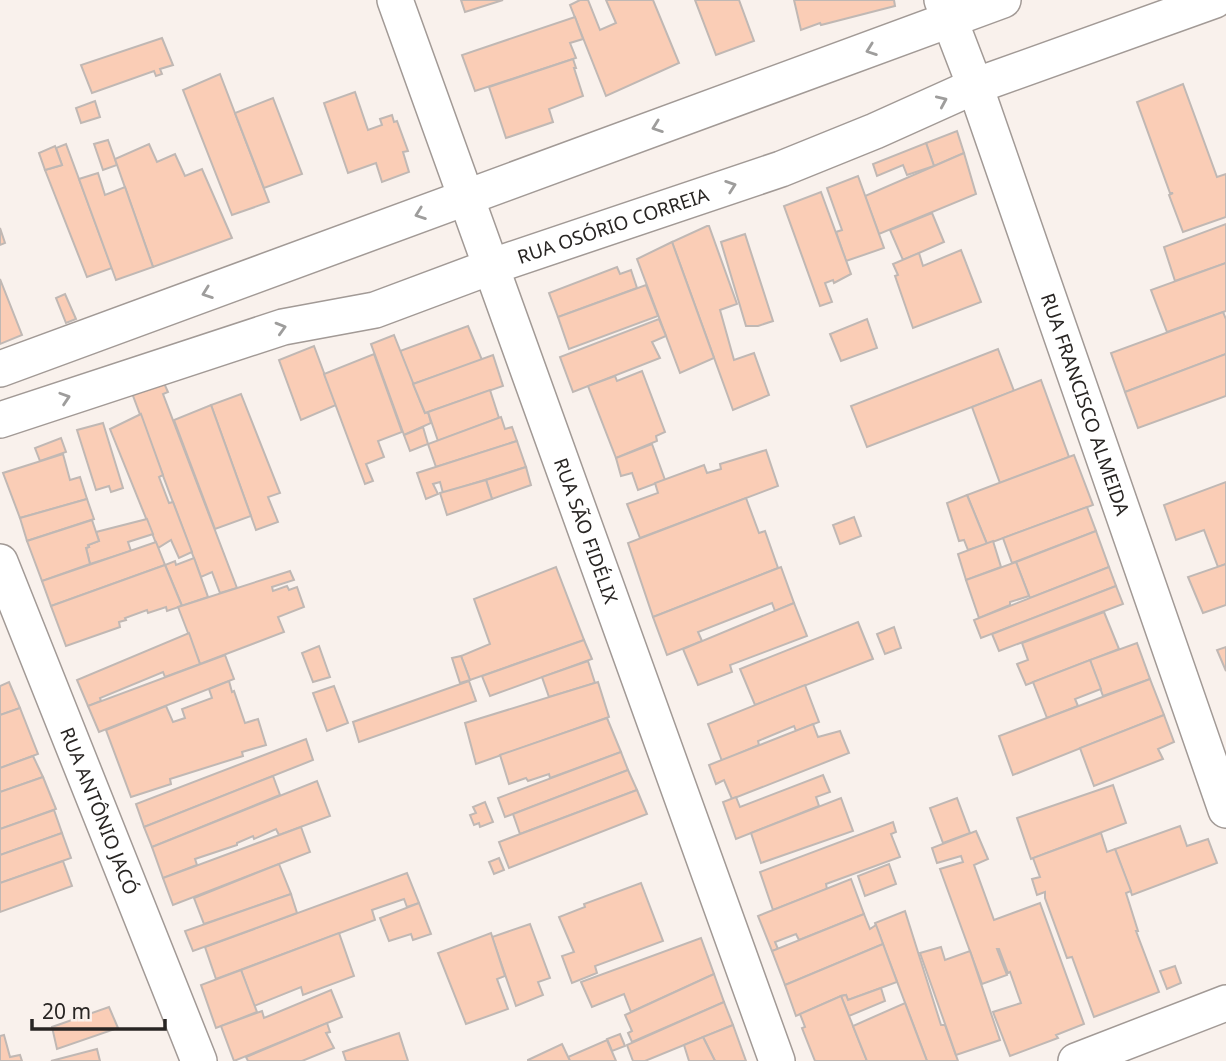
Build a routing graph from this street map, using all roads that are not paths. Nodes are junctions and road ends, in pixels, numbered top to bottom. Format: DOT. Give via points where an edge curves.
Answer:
graph roads {
  1 [pos="395,0"];
  2 [pos="1003,0"];
  3 [pos="1215,0"];
  4 [pos="946,10"];
  5 [pos="975,86"];
  6 [pos="464,197"];
  7 [pos="489,268"];
  8 [pos="0,369"];
  9 [pos="0,420"];
  10 [pos="0,562"];
  11 [pos="1226,810"];
  12 [pos="1226,1003"];
  13 [pos="199,1061"];
  14 [pos="776,1061"];
  15 [pos="1076,1061"];
  1 -- 6 [label="street, RUA SÃO FIDÉLIX"];
  2 -- 4 [label="street"];
  3 -- 5 [label="street, RUA OSÓRIO CORREIA"];
  4 -- 5 [label="street, RUA FRANCISCO ALMEIDA"];
  4 -- 6 [label="street, one-way"];
  7 -- 5 [label="street, RUA OSÓRIO CORREIA, one-way" via="781,169"];
  5 -- 11 [label="street, RUA FRANCISCO ALMEIDA"];
  6 -- 7 [label="street, RUA SÃO FIDÉLIX"];
  6 -- 8 [label="street, one-way"];
  9 -- 7 [label="street, RUA OSÓRIO CORREIA, one-way" via="283,327 375,310"];
  7 -- 14 [label="street, RUA SÃO FIDÉLIX"];
  10 -- 13 [label="street, RUA ANTÔNIO JACÓ"];
  12 -- 15 [label="street"];
}
